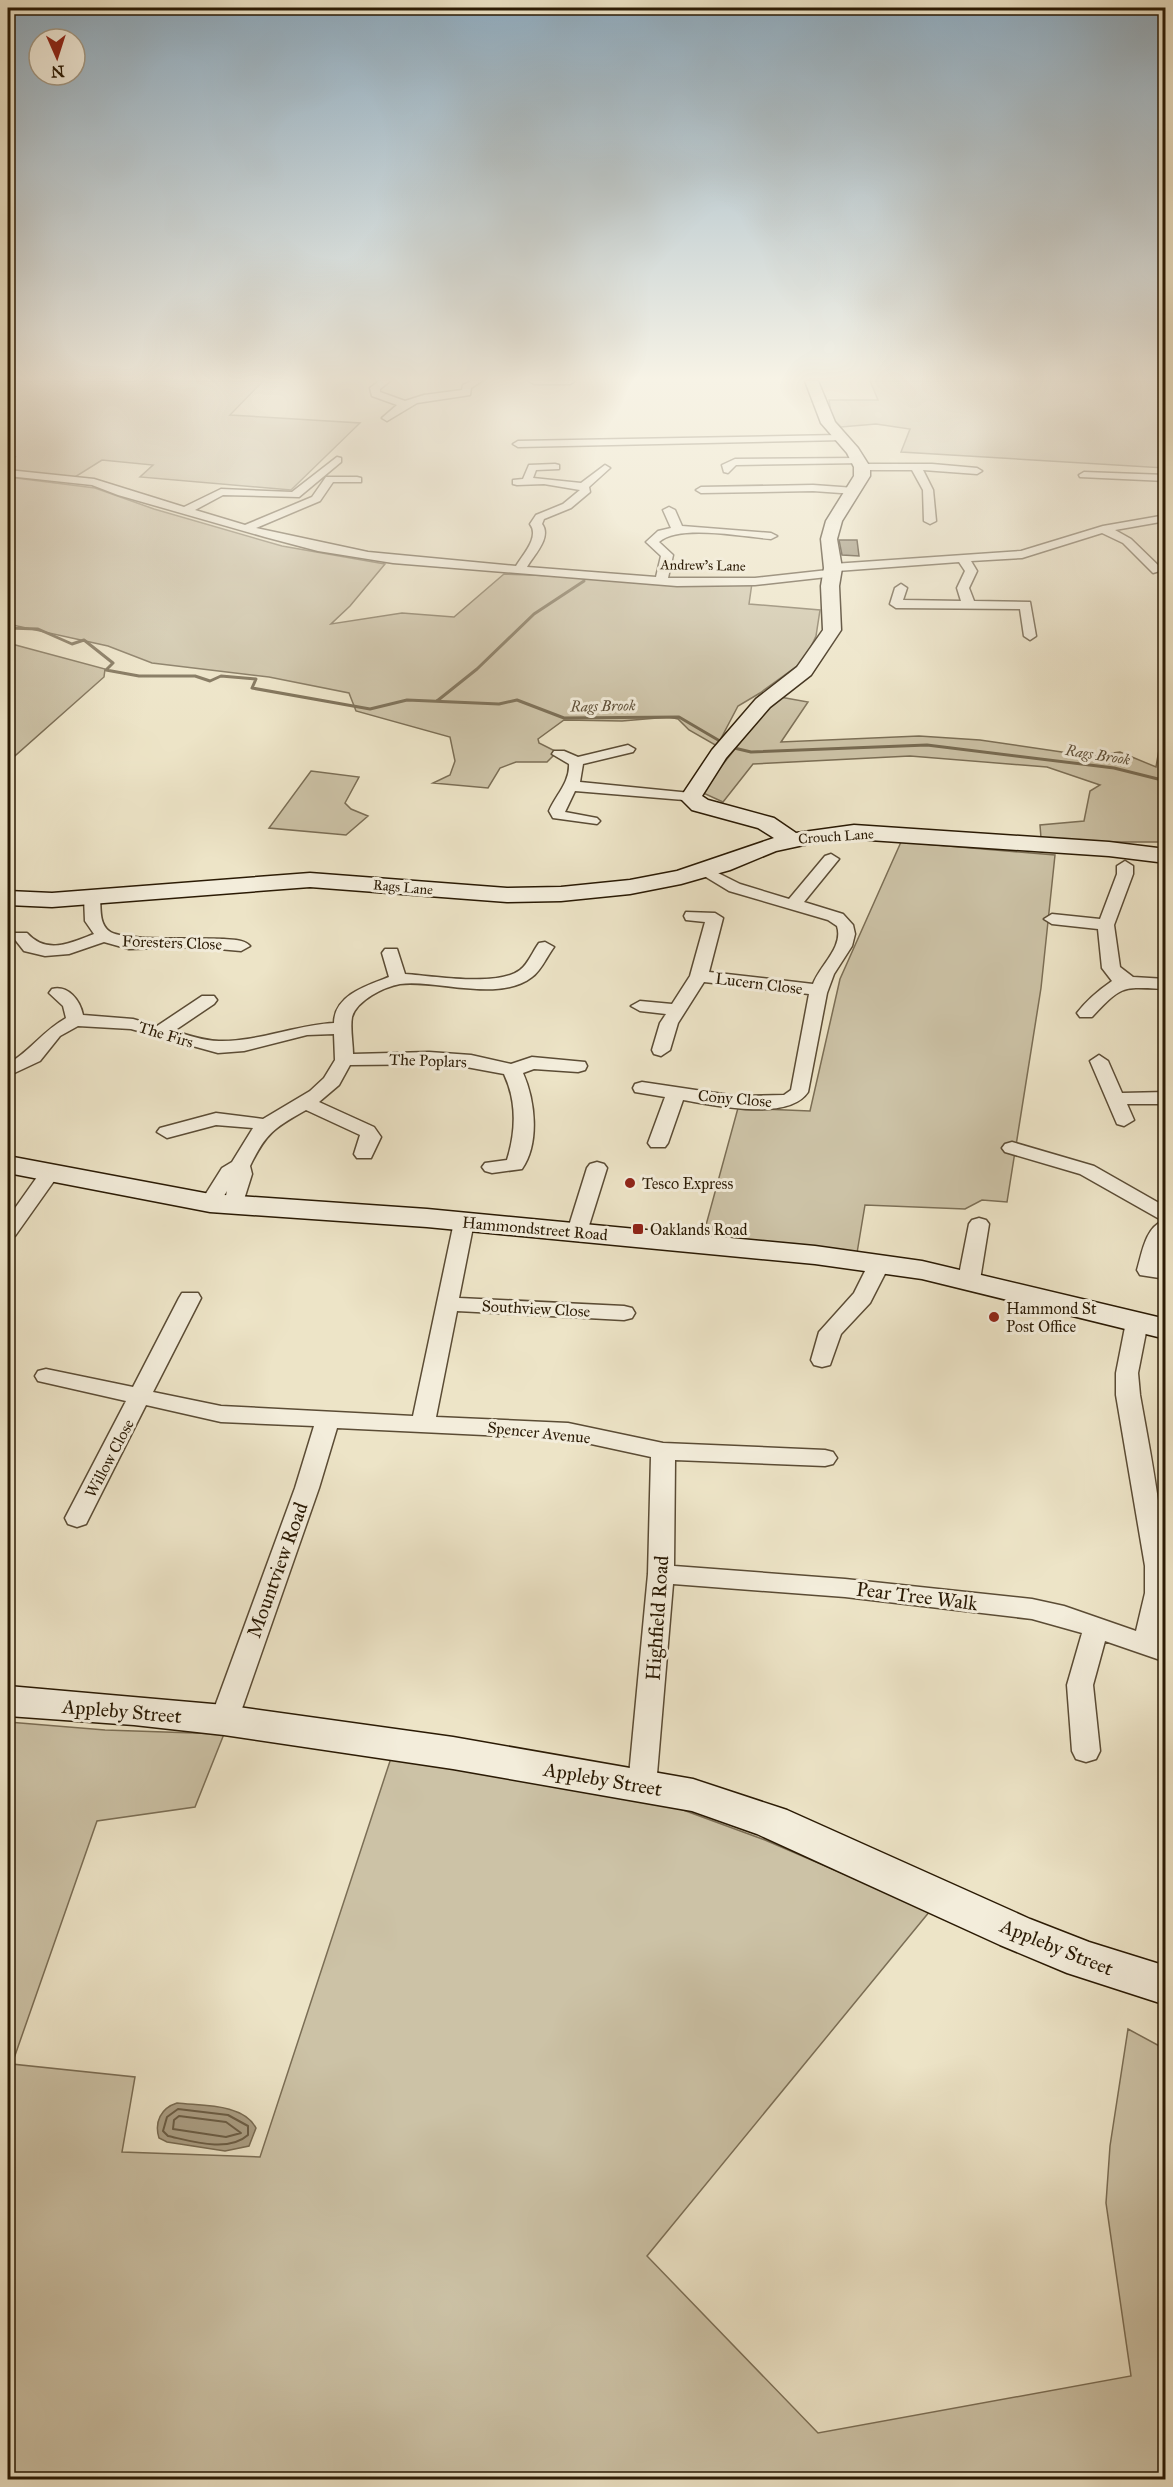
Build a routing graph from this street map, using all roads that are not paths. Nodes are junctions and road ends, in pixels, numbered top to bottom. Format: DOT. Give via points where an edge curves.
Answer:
graph roads {
  1 [pos="138,497"];
  2 [pos="211,497"];
  3 [pos="317,497"];
  4 [pos="578,497"];
  5 [pos="851,497"];
  6 [pos="928,497"];
  7 [pos="274,499"];
  8 [pos="299,504"];
  9 [pos="187,510"];
  10 [pos="669,510"];
  11 [pos="1166,518"];
  12 [pos="930,521"];
  13 [pos="253,525"];
  14 [pos="1102,529"];
  15 [pos="294,530"];
  16 [pos="678,530"];
  17 [pos="771,536"];
  18 [pos="963,559"];
  19 [pos="519,570"];
  20 [pos="1157,570"];
  21 [pos="832,571"];
  22 [pos="662,579"];
  23 [pos="901,588"];
  24 [pos="970,604"];
  25 [pos="1030,636"];
  26 [pos="628,750"];
  27 [pos="559,754"];
  28 [pos="576,762"];
  29 [pos="571,786"];
  30 [pos="691,798"];
  31 [pos="592,821"];
  32 [pos="792,840"];
  33 [pos="1166,856"];
  34 [pos="831,859"];
  35 [pos="1125,866"];
  36 [pos="704,871"];
  37 [pos="92,897"];
  38 [pos="8,898"];
  39 [pos="794,904"];
  40 [pos="692,916"];
  41 [pos="1052,919"];
  42 [pos="1106,925"];
  43 [pos="104,936"];
  44 [pos="21,937"];
  45 [pos="241,946"];
  46 [pos="545,947"];
  47 [pos="391,953"];
  48 [pos="699,976"];
  49 [pos="398,979"];
  50 [pos="1125,980"];
  51 [pos="1166,984"];
  52 [pos="819,990"];
  53 [pos="58,993"];
  54 [pos="208,1000"];
  55 [pos="640,1006"];
  56 [pos="677,1010"];
  57 [pos="1086,1013"];
  58 [pos="75,1020"];
  59 [pos="342,1028"];
  60 [pos="160,1032"];
  61 [pos="661,1050"];
  62 [pos="344,1060"];
  63 [pos="1099,1061"];
  64 [pos="578,1066"];
  65 [pos="512,1070"];
  66 [pos="8,1071"];
  67 [pos="642,1088"];
  68 [pos="676,1092"];
  69 [pos="1166,1098"];
  70 [pos="1114,1099"];
  71 [pos="305,1102"];
  72 [pos="1124,1120"];
  73 [pos="266,1125"];
  74 [pos="167,1132"];
  75 [pos="658,1143"];
  76 [pos="1012,1148"];
  77 [pos="364,1154"];
  78 [pos="8,1165"];
  79 [pos="492,1167"];
  80 [pos="597,1168"];
  81 [pos="49,1174"];
  82 [pos="222,1204"];
  83 [pos="1166,1216"];
  84 [pos="464,1222"];
  85 [pos="979,1224"];
  86 [pos="1166,1227"];
  87 [pos="8,1232"];
  88 [pos="577,1233"];
  89 [pos="879,1264"];
  90 [pos="1166,1273"];
  91 [pos="969,1280"];
  92 [pos="189,1298"];
  93 [pos="448,1304"];
  94 [pos="624,1313"];
  95 [pos="1151,1325"];
  96 [pos="822,1360"];
  97 [pos="46,1376"];
  98 [pos="141,1398"];
  99 [pos="250,1415"];
  100 [pos="328,1420"];
  101 [pos="423,1422"];
  102 [pos="663,1450"];
  103 [pos="825,1458"];
  104 [pos="1157,1516"];
  105 [pos="77,1518"];
  106 [pos="661,1574"];
  107 [pos="1097,1628"];
  108 [pos="1156,1648"];
  109 [pos="8,1701"];
  110 [pos="224,1720"];
  111 [pos="1086,1750"];
  112 [pos="642,1786"];
  113 [pos="1166,1986"];
  1 -- 9 [label="street, Andrew's Lane"];
  2 -- 9 [label="street"];
  3 -- 8 [label="street"];
  4 -- 19 [label="street" via="537,520 540,536"];
  5 -- 21 [label="street" via="834,521 829,539"];
  6 -- 12 [label="street"];
  7 -- 8 [label="street"];
  8 -- 13 [label="street"];
  9 -- 13 [label="street, Andrew's Lane"];
  10 -- 16 [label="street"];
  11 -- 14 [label="street, Andrew's Lane"];
  13 -- 15 [label="street"];
  13 -- 19 [label="street, Andrew's Lane" via="320,548"];
  14 -- 18 [label="street, Andrew's Lane" via="1022,554"];
  14 -- 20 [label="street" via="1127,541"];
  16 -- 17 [label="street"];
  16 -- 22 [label="street" via="653,538 654,545 667,555"];
  18 -- 21 [label="street, Andrew's Lane" via="862,564"];
  18 -- 24 [label="street" via="971,571 962,587"];
  19 -- 22 [label="street, Andrew's Lane"];
  21 -- 22 [label="street, Andrew's Lane" via="801,579"];
  21 -- 30 [label="street" via="832,630 824,643 804,671 764,702 719,754"];
  23 -- 24 [label="street" via="896,604"];
  24 -- 25 [label="street" via="1026,605"];
  26 -- 28 [label="street"];
  27 -- 28 [label="street"];
  28 -- 29 [label="street"];
  29 -- 30 [label="street"];
  29 -- 31 [label="street" via="558,807 558,815"];
  30 -- 32 [label="street, Crouch Lane" via="700,806 766,823"];
  32 -- 33 [label="street, Crouch Lane" via="835,833 888,833"];
  32 -- 36 [label="street, Rags Lane"];
  34 -- 39 [label="street"];
  35 -- 42 [label="street"];
  36 -- 37 [label="street, Rags Lane" via="630,887 551,895 310,880"];
  36 -- 39 [label="street" via="741,891"];
  37 -- 38 [label="street, Rags Lane"];
  37 -- 43 [label="street, Foresters Close" via="93,921"];
  39 -- 52 [label="street" via="851,920"];
  40 -- 48 [label="street, Lucern Close" via="715,918"];
  41 -- 42 [label="street"];
  42 -- 50 [label="street" via="1110,968"];
  43 -- 44 [label="street, Foresters Close" via="55,951 30,947"];
  43 -- 45 [label="street, Foresters Close" via="129,944 196,942"];
  46 -- 49 [label="street" via="527,973 503,982"];
  47 -- 49 [label="street"];
  48 -- 52 [label="street, Lucern Close"];
  48 -- 56 [label="street, Lucern Close"];
  49 -- 59 [label="street" via="377,986 355,1001 343,1018"];
  50 -- 51 [label="street"];
  50 -- 57 [label="street"];
  52 -- 68 [label="street, Cony Close" via="800,1090 794,1098 784,1102 757,1101"];
  53 -- 58 [label="street" via="72,1004"];
  54 -- 60 [label="street"];
  55 -- 56 [label="street"];
  56 -- 61 [label="street, Lucern Close"];
  58 -- 60 [label="street, The Firs" via="133,1024"];
  58 -- 66 [label="street" via="54,1032 33,1057"];
  59 -- 60 [label="street, The Firs" via="294,1032 226,1047 199,1044"];
  59 -- 62 [label="street"];
  62 -- 65 [label="street, The Poplars" via="445,1059 488,1063"];
  62 -- 71 [label="street" via="332,1081"];
  63 -- 70 [label="street"];
  64 -- 65 [label="street, The Poplars" via="532,1063"];
  65 -- 79 [label="street" via="524,1110 525,1133 515,1165"];
  67 -- 68 [label="street, Cony Close"];
  68 -- 75 [label="street, Cony Close"];
  69 -- 70 [label="street"];
  70 -- 72 [label="street"];
  71 -- 73 [label="street"];
  71 -- 77 [label="street" via="367,1131 371,1137"];
  73 -- 74 [label="street" via="239,1118 218,1118"];
  73 -- 82 [label="street" via="252,1142 240,1166 242,1174"];
  76 -- 83 [label="street" via="1087,1170"];
  78 -- 81 [label="street, Hammondstreet Road"];
  80 -- 88 [label="street"];
  81 -- 82 [label="street, Hammondstreet Road"];
  81 -- 87 [label="street"];
  82 -- 84 [label="street, Hammondstreet Road"];
  84 -- 88 [label="street, Hammondstreet Road"];
  84 -- 93 [label="street"];
  85 -- 91 [label="street"];
  86 -- 90 [label="street" via="1156,1239 1148,1270"];
  88 -- 89 [label="street, Hammondstreet Road"];
  89 -- 91 [label="street, Hammondstreet Road"];
  89 -- 96 [label="street" via="858,1304 833,1326"];
  91 -- 95 [label="street, Hammondstreet Road"];
  92 -- 98 [label="street, Willow Close"];
  93 -- 94 [label="street, Southview Close"];
  93 -- 101 [label="street"];
  95 -- 104 [label="street" via="1127,1373"];
  97 -- 98 [label="street, Willow Close"];
  98 -- 99 [label="street, Willow Close" via="221,1414"];
  98 -- 105 [label="street, Willow Close"];
  99 -- 100 [label="street, Spencer Avenue"];
  100 -- 101 [label="street, Spencer Avenue"];
  100 -- 110 [label="street, Mountview Road"];
  101 -- 102 [label="street, Spencer Avenue" via="568,1431"];
  102 -- 103 [label="street, Spencer Avenue"];
  102 -- 106 [label="street, Highfield Road"];
  104 -- 108 [label="street"];
  106 -- 107 [label="street, Pear Tree Walk" via="844,1588 1032,1609"];
  106 -- 112 [label="street, Highfield Road"];
  107 -- 108 [label="street, Pear Tree Walk"];
  107 -- 111 [label="street" via="1080,1684"];
  109 -- 110 [label="street, Appleby Street"];
  110 -- 112 [label="street, Appleby Street" via="453,1753"];
  112 -- 113 [label="street, Appleby Street" via="693,1795 772,1822 1015,1932"];
}
